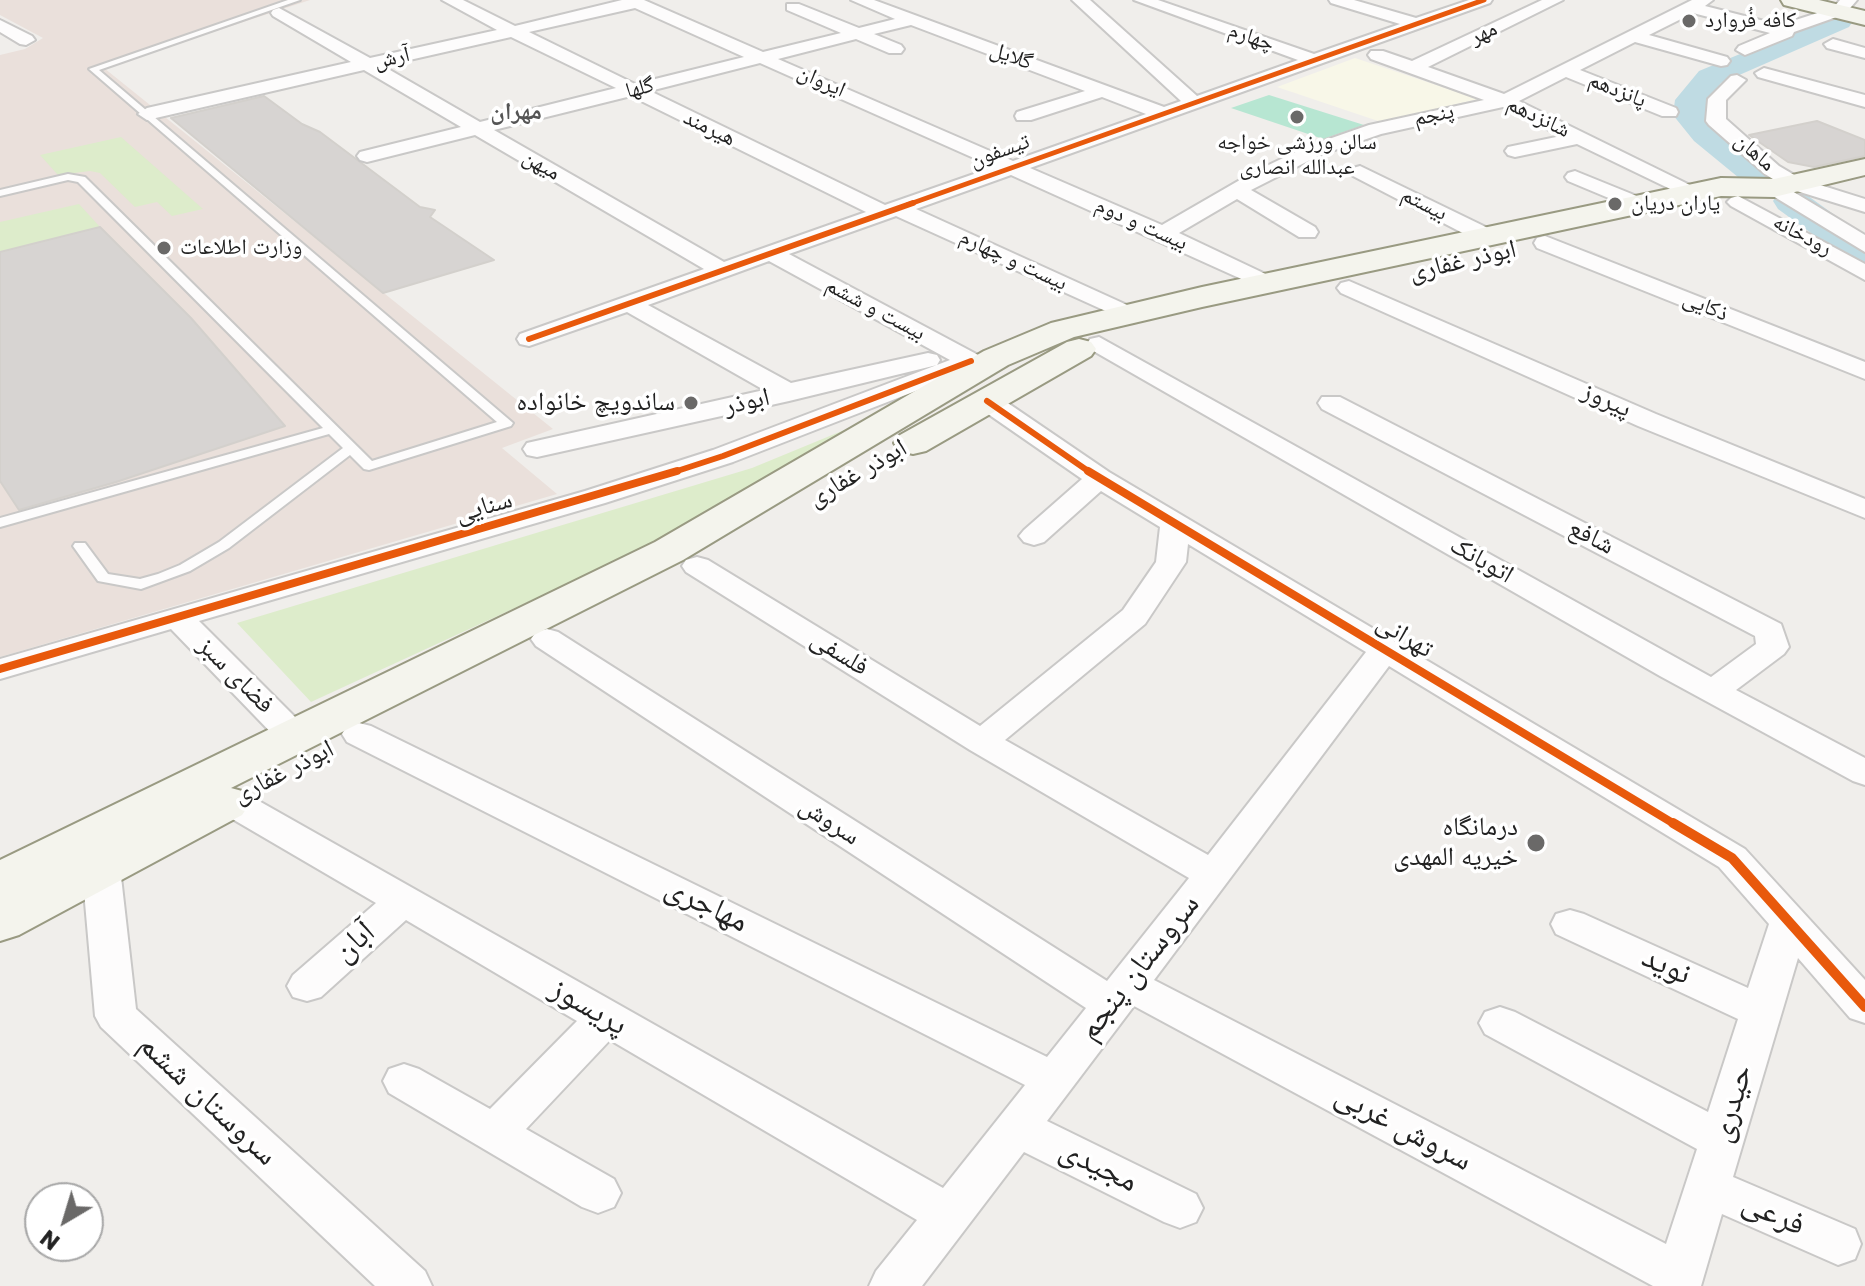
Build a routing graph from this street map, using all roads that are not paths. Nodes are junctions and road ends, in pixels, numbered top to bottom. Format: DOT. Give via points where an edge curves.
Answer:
graph roads {
  1 [pos="296,0"];
  2 [pos="450,0"];
  3 [pos="664,0"];
  4 [pos="859,0"];
  5 [pos="1080,0"];
  6 [pos="1142,0"];
  7 [pos="1337,0"];
  8 [pos="1555,0"];
  9 [pos="1792,0"];
  10 [pos="1475,1"];
  11 [pos="636,3"];
  12 [pos="1698,4"];
  13 [pos="1844,6"];
  14 [pos="793,7"];
  15 [pos="279,13"];
  16 [pos="1865,18"];
  17 [pos="912,20"];
  18 [pos="1417,24"];
  19 [pos="0,25"];
  20 [pos="514,31"];
  21 [pos="1783,32"];
  22 [pos="859,33"];
  23 [pos="1633,36"];
  24 [pos="26,40"];
  25 [pos="1833,44"];
  26 [pos="895,49"];
  27 [pos="1745,50"];
  28 [pos="1865,53"];
  29 [pos="1377,55"];
  30 [pos="764,57"];
  31 [pos="1314,60"];
  32 [pos="1721,61"];
  33 [pos="367,64"];
  34 [pos="1412,68"];
  35 [pos="1565,70"];
  36 [pos="1764,73"];
  37 [pos="1737,80"];
  38 [pos="631,91"];
  39 [pos="1102,91"];
  40 [pos="1505,101"];
  41 [pos="1865,101"];
  42 [pos="1194,103"];
  43 [pos="1669,112"];
  44 [pos="147,114"];
  45 [pos="1164,114"];
  46 [pos="1024,116"];
  47 [pos="478,129"];
  48 [pos="1580,138"];
  49 [pos="1515,151"];
  50 [pos="367,156"];
  51 [pos="1012,167"];
  52 [pos="1865,167"];
  53 [pos="1360,172"];
  54 [pos="1575,177"];
  55 [pos="1784,186"];
  56 [pos="1236,190"];
  57 [pos="0,193"];
  58 [pos="1693,194"];
  59 [pos="1738,202"];
  60 [pos="1642,205"];
  61 [pos="1865,206"];
  62 [pos="890,210"];
  63 [pos="1307,232"];
  64 [pos="1163,234"];
  65 [pos="1488,237"];
  66 [pos="1545,243"];
  67 [pos="1865,245"];
  68 [pos="770,253"];
  69 [pos="721,270"];
  70 [pos="1865,273"];
  71 [pos="1268,284"];
  72 [pos="1349,288"];
  73 [pos="628,303"];
  74 [pos="1130,315"];
  75 [pos="529,339"];
  76 [pos="1099,344"];
  77 [pos="1865,371"];
  78 [pos="970,373"];
  79 [pos="789,393"];
  80 [pos="1331,403"];
  81 [pos="687,416"];
  82 [pos="333,429"];
  83 [pos="351,448"];
  84 [pos="537,449"];
  85 [pos="723,456"];
  86 [pos="1099,478"];
  87 [pos="1865,509"];
  88 [pos="0,523"];
  89 [pos="1175,524"];
  90 [pos="1034,536"];
  91 [pos="80,546"];
  92 [pos="697,566"];
  93 [pos="176,616"];
  94 [pos="547,639"];
  95 [pos="1385,649"];
  96 [pos="0,669"];
  97 [pos="1713,691"];
  98 [pos="359,734"];
  99 [pos="294,736"];
  100 [pos="982,742"];
  101 [pos="1865,773"];
  102 [pos="230,801"];
  103 [pos="101,868"];
  104 [pos="1213,875"];
  105 [pos="0,882"];
  106 [pos="403,901"];
  107 [pos="0,921"];
  108 [pos="1789,921"];
  109 [pos="1570,924"];
  110 [pos="307,986"];
  111 [pos="1119,994"];
  112 [pos="1865,1007"];
  113 [pos="1761,1011"];
  114 [pos="606,1018"];
  115 [pos="1500,1023"];
  116 [pos="1053,1079"];
  117 [pos="404,1081"];
  118 [pos="1016,1127"];
  119 [pos="496,1131"];
  120 [pos="1721,1140"];
  121 [pos="1707,1186"];
  122 [pos="598,1193"];
  123 [pos="1180,1208"];
  124 [pos="948,1214"];
  125 [pos="1838,1244"];
  126 [pos="1678,1280"];
  127 [pos="408,1286"];
  128 [pos="893,1286"];
  1 -- 44 [label="lane" via="93,69"];
  2 -- 20 [label="street, هیرمند"];
  3 -- 11 [label="street, آرش"];
  4 -- 17 [label="street, گلایل"];
  5 -- 42 [label="street"];
  6 -- 31 [label="street, چهارم"];
  7 -- 18 [label="street"];
  8 -- 34 [label="street, مهر"];
  9 -- 13 [label="main road"];
  10 -- 18 [label="street, تیسفون"];
  11 -- 20 [label="street, آرش"];
  11 -- 30 [label="street, ایروان"];
  12 -- 21 [label="street"];
  12 -- 23 [label="street, پنجم"];
  13 -- 16 [label="main road"];
  13 -- 21 [label="street"];
  14 -- 22 [label="street"];
  15 -- 33 [label="street, میهن"];
  17 -- 22 [label="street, گلها"];
  17 -- 39 [label="street, گلایل"];
  18 -- 31 [label="street, تیسفون"];
  19 -- 24 [label="street"];
  20 -- 33 [label="street, آرش"];
  20 -- 38 [label="street, هیرمند"];
  21 -- 27 [label="street"];
  22 -- 26 [label="street"];
  22 -- 30 [label="street, گلها"];
  23 -- 32 [label="street"];
  23 -- 35 [label="street, پنجم"];
  25 -- 28 [label="street"];
  29 -- 34 [label="street, شانزدهم"];
  30 -- 38 [label="street, گلها"];
  30 -- 51 [label="street, ایروان"];
  31 -- 42 [label="street, تیسفون"];
  33 -- 44 [label="street, آرش"];
  33 -- 47 [label="street, میهن"];
  34 -- 40 [label="street, شانزدهم"];
  35 -- 40 [label="street, پنجم"];
  35 -- 43 [label="street, پانزدهم"];
  36 -- 41 [label="street"];
  37 -- 55 [label="street, ماهان" via="1717,99 1716,121"];
  38 -- 47 [label="street, گلها"];
  38 -- 62 [label="street, هیرمند"];
  39 -- 45 [label="street, گلایل"];
  39 -- 46 [label="street"];
  40 -- 48 [label="street, شانزدهم"];
  40 -- 56 [label="street, پنجم" via="1376,129 1313,151"];
  42 -- 45 [label="street, تیسفون"];
  44 -- 83 [label="lane" via="506,423 369,466"];
  45 -- 51 [label="street, تیسفون"];
  47 -- 50 [label="street, گلها"];
  47 -- 69 [label="street, میهن"];
  48 -- 49 [label="street"];
  48 -- 58 [label="street, شانزدهم"];
  51 -- 62 [label="street, تیسفون"];
  51 -- 64 [label="street, بیست و دوم"];
  52 -- 55 [label="main road, ابوذر غفاری"];
  53 -- 65 [label="street, بیستم"];
  54 -- 60 [label="street"];
  55 -- 58 [label="main road, ابوذر غفاری" via="1721,187"];
  55 -- 59 [label="main road, ابوذر غفاری"];
  55 -- 61 [label="street"];
  55 -- 67 [label="street, رودخانه"];
  56 -- 63 [label="street"];
  56 -- 64 [label="street, پنجم"];
  57 -- 82 [label="lane" via="68,177 81,179"];
  58 -- 60 [label="main road, ابوذر غفاری"];
  59 -- 66 [label="main road, ابوذر غفاری"];
  59 -- 70 [label="street, رودخانه"];
  60 -- 65 [label="main road, ابوذر غفاری"];
  62 -- 68 [label="street, تیسفون"];
  62 -- 74 [label="street, بیست و چهارم"];
  64 -- 71 [label="street, بیست و دوم"];
  65 -- 71 [label="main road, ابوذر غفاری"];
  66 -- 72 [label="main road, ابوذر غفاری"];
  66 -- 77 [label="street, ذکایی"];
  68 -- 69 [label="street, تیسفون"];
  68 -- 78 [label="street, بیست و ششم"];
  69 -- 73 [label="street, تیسفون"];
  71 -- 74 [label="main road, ابوذر غفاری"];
  72 -- 76 [label="main road, ابوذر غفاری"];
  72 -- 87 [label="street, پیروز" via="1647,420"];
  73 -- 75 [label="street, تیسفون"];
  73 -- 79 [label="street"];
  74 -- 78 [label="main road, ابوذر غفاری" via="1063,330"];
  76 -- 78 [label="main road, ابوذر غفاری"];
  76 -- 97 [label="street, اتوبانک"];
  78 -- 79 [label="street, ابوذر"];
  78 -- 85 [label="street, سنایی"];
  78 -- 86 [label="street, تهرانی"];
  78 -- 92 [label="main road, ابوذر غفاری"];
  78 -- 99 [label="main road, ابوذر غفاری" via="669,551"];
  79 -- 81 [label="street, ابوذر"];
  80 -- 97 [label="street, شافع" via="1770,631 1773,647"];
  81 -- 84 [label="street, ابوذر"];
  81 -- 85 [label="street"];
  82 -- 83 [label="lane"];
  82 -- 88 [label="lane"];
  83 -- 91 [label="lane" via="224,545 163,577 141,584 103,578"];
  85 -- 93 [label="street, سنایی" via="580,502"];
  86 -- 89 [label="street, تهرانی"];
  86 -- 90 [label="street"];
  89 -- 95 [label="street, تهرانی"];
  89 -- 100 [label="street" via="1171,562 1134,617"];
  92 -- 94 [label="main road, ابوذر غفاری"];
  92 -- 100 [label="street, فلسفی"];
  93 -- 96 [label="street, سنایی"];
  93 -- 99 [label="street, فضای سبز"];
  94 -- 98 [label="main road, ابوذر غفاری"];
  94 -- 111 [label="street, سروش"];
  95 -- 104 [label="street, سروستان پنجم"];
  95 -- 108 [label="street, تهرانی" via="1732,858"];
  97 -- 101 [label="street, اتوبانک"];
  98 -- 102 [label="main road, ابوذر غفاری"];
  98 -- 116 [label="street, مهاجری"];
  99 -- 105 [label="main road, ابوذر غفاری"];
  100 -- 104 [label="street, فلسفی"];
  102 -- 103 [label="main road, ابوذر غفاری"];
  102 -- 106 [label="street, پریسوز"];
  103 -- 107 [label="main road, ابوذر غفاری"];
  103 -- 127 [label="street, سروستان ششم" via="116,1016"];
  104 -- 111 [label="street, سروستان پنجم"];
  106 -- 110 [label="street, آبان"];
  106 -- 114 [label="street, پریسوز"];
  108 -- 112 [label="street, تهرانی"];
  108 -- 113 [label="street, حیدری"];
  109 -- 113 [label="street, نوید"];
  111 -- 116 [label="street, سروستان پنجم"];
  111 -- 126 [label="street, سروش غربی"];
  113 -- 120 [label="street, حیدری"];
  114 -- 119 [label="street"];
  114 -- 124 [label="street, پریسوز"];
  115 -- 120 [label="street"];
  116 -- 118 [label="street, سروستان پنجم"];
  117 -- 119 [label="street"];
  118 -- 123 [label="street, مجیدی"];
  118 -- 124 [label="street, سروستان پنجم"];
  119 -- 122 [label="street"];
  120 -- 121 [label="street, حیدری"];
  121 -- 125 [label="street, فرعی"];
  121 -- 126 [label="street, حیدری"];
  124 -- 128 [label="street, سروستان پنجم"];
}
